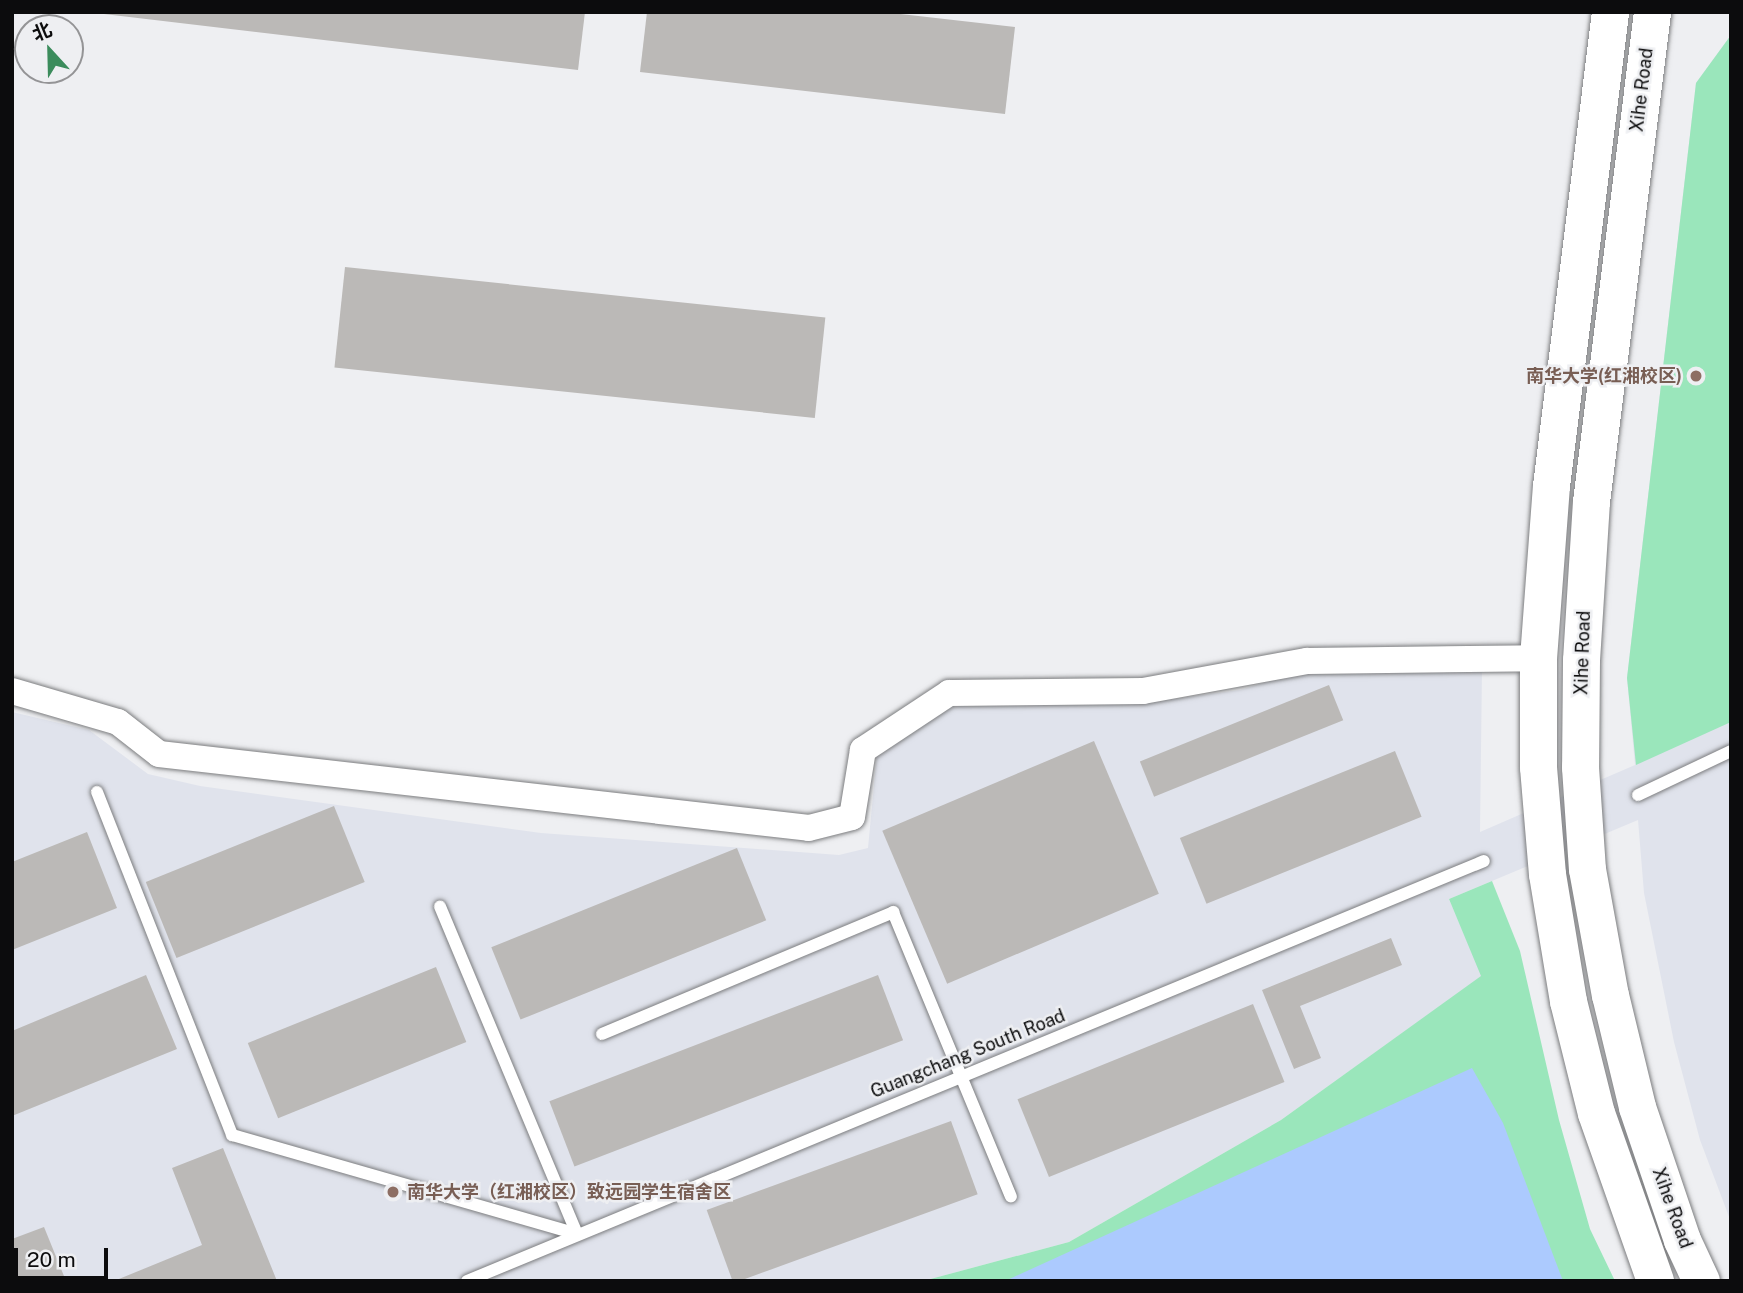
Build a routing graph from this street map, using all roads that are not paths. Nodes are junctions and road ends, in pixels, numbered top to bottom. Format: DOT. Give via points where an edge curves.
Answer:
graph roads {
  1 [pos="1609,12"];
  2 [pos="1652,12"];
  3 [pos="1538,658"];
  4 [pos="12,691"];
  5 [pos="1731,751"];
  6 [pos="97,792"];
  7 [pos="1638,795"];
  8 [pos="1484,861"];
  9 [pos="440,906"];
  10 [pos="601,1034"];
  11 [pos="961,1076"];
  12 [pos="1011,1197"];
  13 [pos="577,1234"];
  14 [pos="467,1281"];
  15 [pos="1655,1281"];
  16 [pos="1701,1281"];
  1 -- 3 [label="main road" via="1551,485"];
  2 -- 16 [label="main road, Xihe Road" via="1591,501 1580,766 1587,869 1610,995 1637,1107 1682,1240"];
  3 -- 4 [label="street" via="1307,661 1143,691 949,693 863,750 852,817 809,828 159,754 118,722"];
  3 -- 15 [label="main road" via="1538,767 1568,1001 1596,1113"];
  5 -- 7 [label="lane"];
  6 -- 13 [label="lane" via="232,1135"];
  8 -- 11 [label="lane, Guangchang South Road"];
  9 -- 13 [label="lane"];
  10 -- 11 [label="lane" via="893,912"];
  11 -- 12 [label="lane"];
  11 -- 13 [label="lane, Guangchang South Road"];
  13 -- 14 [label="lane, Guangchang South Road"];
}
